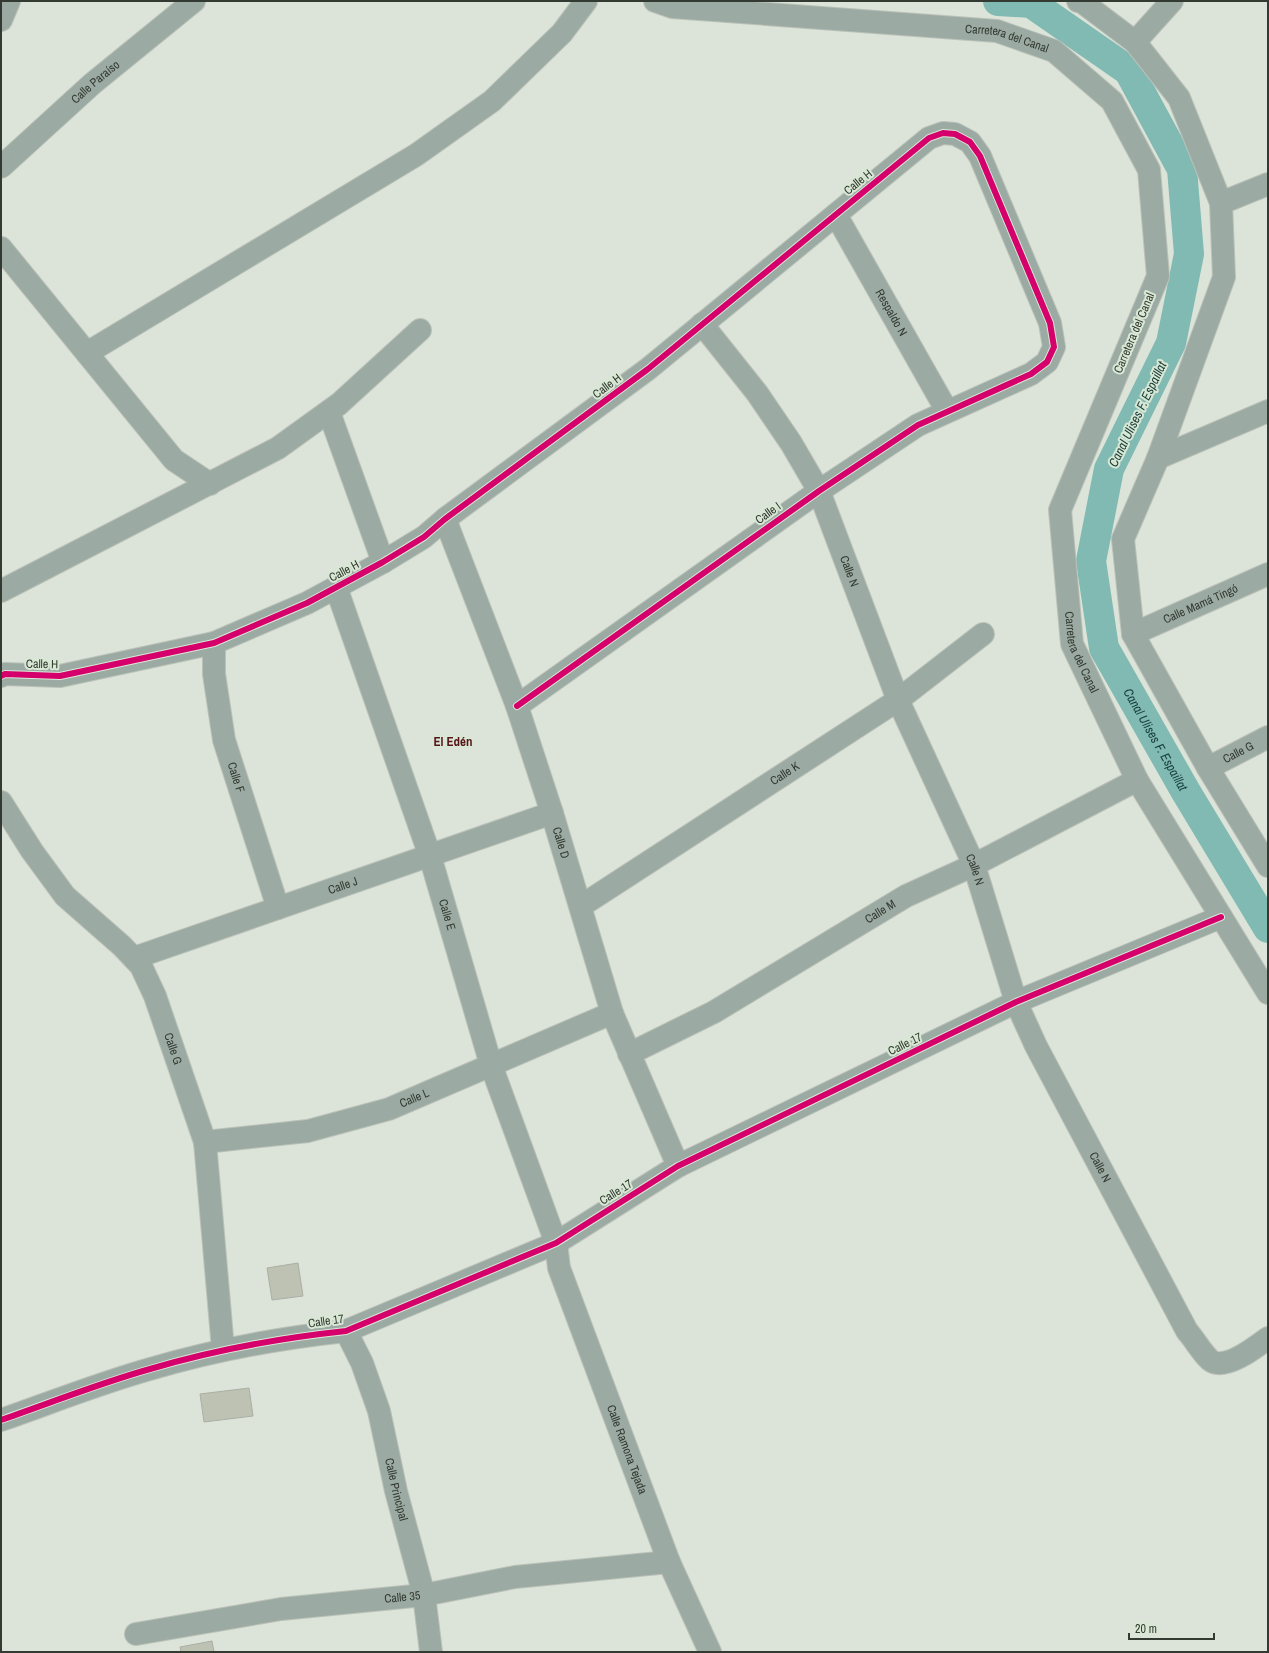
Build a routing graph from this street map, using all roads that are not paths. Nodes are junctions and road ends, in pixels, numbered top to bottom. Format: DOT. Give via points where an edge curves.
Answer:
graph roads {
  1 [pos="9,1"];
  2 [pos="194,1"];
  3 [pos="586,1"];
  4 [pos="655,1"];
  5 [pos="1078,1"];
  6 [pos="1172,1"];
  7 [pos="1,20"];
  8 [pos="1135,42"];
  9 [pos="1,167"];
  10 [pos="1268,184"];
  11 [pos="1221,203"];
  12 [pos="836,215"];
  13 [pos="1,248"];
  14 [pos="702,324"];
  15 [pos="420,330"];
  16 [pos="86,353"];
  17 [pos="1047,362"];
  18 [pos="947,411"];
  19 [pos="1268,411"];
  20 [pos="329,412"];
  21 [pos="1158,458"];
  22 [pos="210,484"];
  23 [pos="818,490"];
  24 [pos="445,519"];
  25 [pos="383,562"];
  26 [pos="1268,574"];
  27 [pos="336,587"];
  28 [pos="1,591"];
  29 [pos="983,634"];
  30 [pos="1133,634"];
  31 [pos="214,643"];
  32 [pos="1,676"];
  33 [pos="898,700"];
  34 [pos="517,706"];
  35 [pos="1268,737"];
  36 [pos="1208,768"];
  37 [pos="1137,780"];
  38 [pos="1,802"];
  39 [pos="552,813"];
  40 [pos="430,856"];
  41 [pos="974,865"];
  42 [pos="1268,866"];
  43 [pos="581,906"];
  44 [pos="278,908"];
  45 [pos="1221,918"];
  46 [pos="134,958"];
  47 [pos="1268,993"];
  48 [pos="1016,1002"];
  49 [pos="612,1013"];
  50 [pos="629,1054"];
  51 [pos="491,1065"];
  52 [pos="204,1142"];
  53 [pos="678,1166"];
  54 [pos="556,1243"];
  55 [pos="346,1331"];
  56 [pos="1268,1338"];
  57 [pos="223,1350"];
  58 [pos="1,1420"];
  59 [pos="669,1562"];
  60 [pos="424,1595"];
  61 [pos="136,1634"];
  62 [pos="431,1652"];
  63 [pos="710,1652"];
  1 -- 7 [label="street"];
  2 -- 9 [label="street, Calle Paraíso" via="92,84"];
  3 -- 16 [label="street" via="562,33 492,101 416,155"];
  4 -- 37 [label="street, Carretera del Canal" via="672,7 997,31 1054,51 1112,101 1149,170 1158,276 1060,510 1072,644"];
  5 -- 8 [label="street"];
  6 -- 8 [label="street"];
  8 -- 11 [label="street" via="1179,98"];
  10 -- 11 [label="street"];
  11 -- 21 [label="street" via="1224,276"];
  12 -- 14 [label="street, Calle H"];
  12 -- 17 [label="street, Calle H" via="929,138 943,133 955,134 970,142 980,156 1050,322 1054,347"];
  12 -- 18 [label="street, Respaldo N"];
  13 -- 16 [label="street"];
  14 -- 23 [label="street, Calle N" via="757,393"];
  14 -- 24 [label="street, Calle H" via="648,369"];
  15 -- 20 [label="street"];
  16 -- 22 [label="street" via="174,460"];
  17 -- 18 [label="street, Calle I" via="1031,374"];
  18 -- 23 [label="street, Calle I" via="918,425"];
  19 -- 21 [label="street"];
  20 -- 22 [label="street" via="278,448"];
  20 -- 25 [label="street"];
  21 -- 30 [label="street" via="1123,539"];
  22 -- 28 [label="street"];
  23 -- 33 [label="street, Calle N"];
  23 -- 34 [label="street, Calle I"];
  24 -- 25 [label="street, Calle H" via="424,537"];
  24 -- 34 [label="street, Calle D"];
  25 -- 27 [label="street, Calle H"];
  26 -- 30 [label="street, Calle Mamá Tingó"];
  27 -- 31 [label="street, Calle H" via="307,603"];
  27 -- 40 [label="street, Calle E"];
  29 -- 33 [label="street, Calle K"];
  30 -- 36 [label="street"];
  31 -- 32 [label="street, Calle H" via="60,676"];
  31 -- 44 [label="street, Calle F" via="214,674 224,740"];
  33 -- 41 [label="street, Calle N"];
  33 -- 43 [label="street, Calle K"];
  34 -- 39 [label="street, Calle D"];
  35 -- 36 [label="street, Calle G"];
  36 -- 42 [label="street"];
  37 -- 41 [label="street, Calle M"];
  37 -- 45 [label="street, Carretera del Canal"];
  38 -- 46 [label="street, Calle G" via="65,896"];
  39 -- 40 [label="street, Calle J"];
  39 -- 43 [label="street, Calle D"];
  40 -- 44 [label="street, Calle J"];
  40 -- 51 [label="street, Calle E"];
  41 -- 48 [label="street, Calle N"];
  41 -- 50 [label="street, Calle M" via="906,896 714,1012"];
  43 -- 49 [label="street, Calle D"];
  44 -- 46 [label="street, Calle J"];
  45 -- 47 [label="street, Carretera del Canal"];
  45 -- 48 [label="street, Calle 17"];
  46 -- 52 [label="street, Calle G" via="141,966 155,996"];
  48 -- 53 [label="street, Calle 17"];
  48 -- 56 [label="street, Calle N" via="1036,1046 1188,1331 1211,1361 1221,1364 1246,1354"];
  49 -- 50 [label="street, Calle D"];
  49 -- 51 [label="street, Calle L"];
  50 -- 53 [label="street, Calle D"];
  51 -- 52 [label="street, Calle L" via="389,1109 308,1131"];
  51 -- 54 [label="street, Calle E"];
  52 -- 57 [label="street, Calle G"];
  53 -- 54 [label="street, Calle 17"];
  54 -- 55 [label="street, Calle 17"];
  54 -- 59 [label="street, Calle Ramona Tejada" via="561,1275"];
  55 -- 57 [label="street, Calle 17" via="311,1334"];
  55 -- 60 [label="street, Calle Principal" via="362,1363 379,1411 396,1491"];
  57 -- 58 [label="street, Calle 17" via="149,1369"];
  59 -- 60 [label="street, Calle 35" via="515,1577"];
  59 -- 63 [label="street, Calle Ramona Tejada"];
  60 -- 61 [label="street, Calle 35" via="281,1609"];
  60 -- 62 [label="street, Calle Principal"];
}
